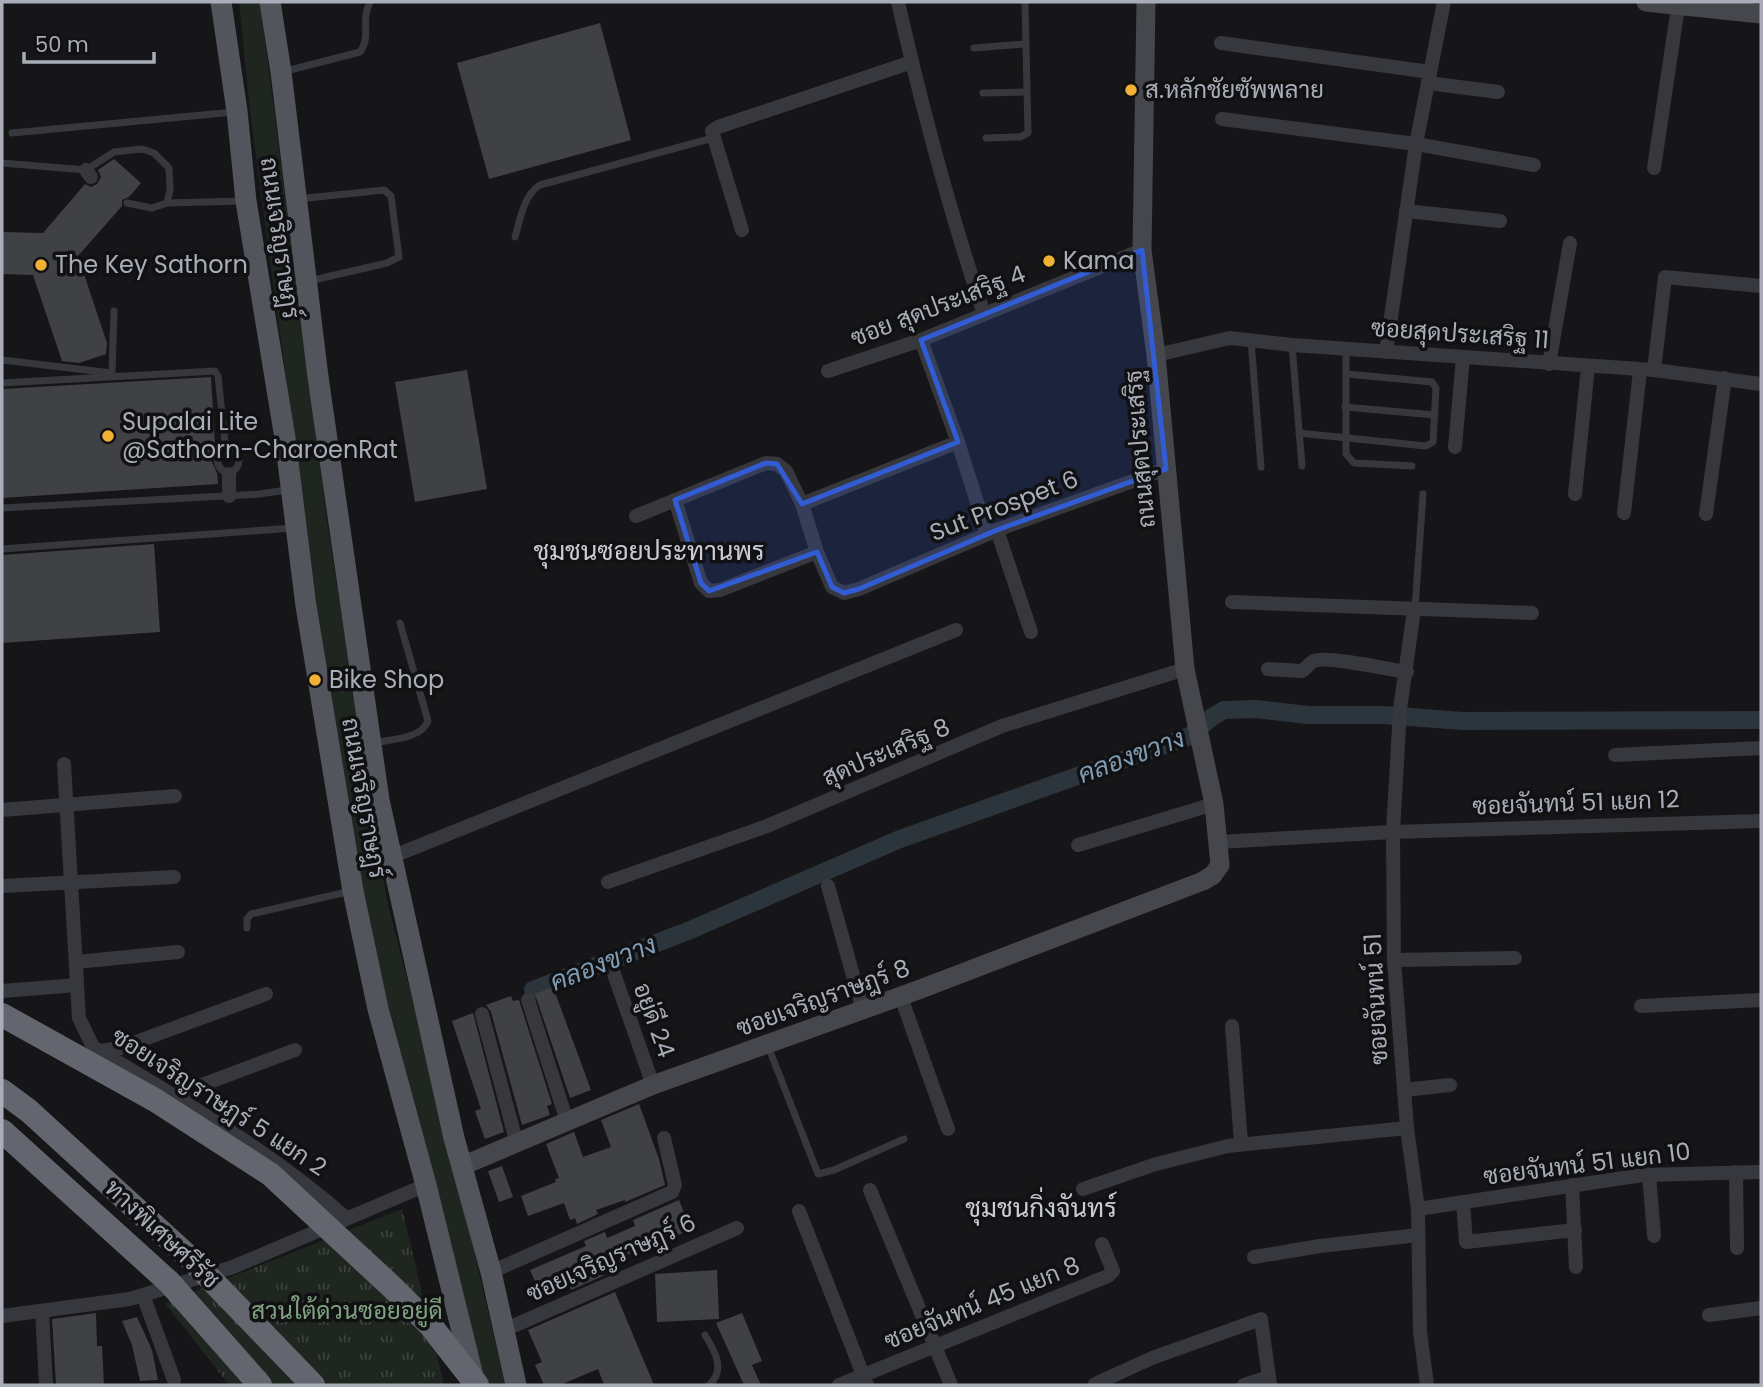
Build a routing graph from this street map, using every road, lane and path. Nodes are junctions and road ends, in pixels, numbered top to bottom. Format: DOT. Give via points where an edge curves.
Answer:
graph roads {
  1 [pos="221,2"];
  2 [pos="270,2"];
  3 [pos="370,2"];
  4 [pos="898,2"];
  5 [pos="1025,2"];
  6 [pos="1146,2"];
  7 [pos="1444,2"];
  8 [pos="1646,2"];
  9 [pos="1678,7"];
  10 [pos="1761,14"];
  11 [pos="1221,43"];
  12 [pos="1025,44"];
  13 [pos="974,48"];
  14 [pos="912,62"];
  15 [pos="281,72"];
  16 [pos="1429,77"];
  17 [pos="1027,92"];
  18 [pos="1498,92"];
  19 [pos="984,93"];
  20 [pos="237,111"];
  21 [pos="1222,119"];
  22 [pos="12,133"];
  23 [pos="713,138"];
  24 [pos="986,138"];
  25 [pos="1416,144"];
  26 [pos="2,163"];
  27 [pos="1534,165"];
  28 [pos="1654,168"];
  29 [pos="297,199"];
  30 [pos="246,201"];
  31 [pos="127,203"];
  32 [pos="167,203"];
  33 [pos="1406,211"];
  34 [pos="1500,221"];
  35 [pos="742,230"];
  36 [pos="515,237"];
  37 [pos="1570,243"];
  38 [pos="1142,250"];
  39 [pos="308,281"];
  40 [pos="1761,286"];
  41 [pos="114,311"];
  42 [pos="984,314"];
  43 [pos="921,340"];
  44 [pos="1251,340"];
  45 [pos="1292,345"];
  46 [pos="1345,348"];
  47 [pos="1386,352"];
  48 [pos="1156,355"];
  49 [pos="1462,358"];
  50 [pos="2,360"];
  51 [pos="1549,364"];
  52 [pos="1588,366"];
  53 [pos="828,371"];
  54 [pos="1647,371"];
  55 [pos="1347,374"];
  56 [pos="1725,379"];
  57 [pos="2,383"];
  58 [pos="1761,384"];
  59 [pos="1345,407"];
  60 [pos="1435,415"];
  61 [pos="1299,433"];
  62 [pos="1346,438"];
  63 [pos="225,442"];
  64 [pos="958,442"];
  65 [pos="1455,447"];
  66 [pos="1302,466"];
  67 [pos="1412,466"];
  68 [pos="1261,467"];
  69 [pos="1166,469"];
  70 [pos="229,474"];
  71 [pos="292,490"];
  72 [pos="1423,494"];
  73 [pos="1575,494"];
  74 [pos="229,496"];
  75 [pos="675,500"];
  76 [pos="802,504"];
  77 [pos="2,508"];
  78 [pos="1624,513"];
  79 [pos="1706,514"];
  80 [pos="636,516"];
  81 [pos="296,528"];
  82 [pos="992,532"];
  83 [pos="2,549"];
  84 [pos="817,552"];
  85 [pos="1232,602"];
  86 [pos="1415,610"];
  87 [pos="1532,614"];
  88 [pos="400,623"];
  89 [pos="957,630"];
  90 [pos="1031,632"];
  91 [pos="1185,669"];
  92 [pos="1268,669"];
  93 [pos="1407,673"];
  94 [pos="372,743"];
  95 [pos="1761,748"];
  96 [pos="1615,755"];
  97 [pos="64,764"];
  98 [pos="175,796"];
  99 [pos="67,804"];
  100 [pos="1214,804"];
  101 [pos="2,810"];
  102 [pos="1761,821"];
  103 [pos="1393,832"];
  104 [pos="1219,842"];
  105 [pos="1078,845"];
  106 [pos="391,857"];
  107 [pos="174,877"];
  108 [pos="72,880"];
  109 [pos="1203,881"];
  110 [pos="608,882"];
  111 [pos="2,886"];
  112 [pos="828,886"];
  113 [pos="353,891"];
  114 [pos="247,928"];
  115 [pos="178,952"];
  116 [pos="1516,958"];
  117 [pos="1394,960"];
  118 [pos="76,962"];
  119 [pos="613,971"];
  120 [pos="77,985"];
  121 [pos="2,991"];
  122 [pos="266,994"];
  123 [pos="901,997"];
  124 [pos="528,1000"];
  125 [pos="1761,1000"];
  126 [pos="1641,1006"];
  127 [pos="863,1011"];
  128 [pos="482,1014"];
  129 [pos="2,1015"];
  130 [pos="1232,1026"];
  131 [pos="768,1045"];
  132 [pos="101,1051"];
  133 [pos="295,1051"];
  134 [pos="653,1085"];
  135 [pos="1450,1085"];
  136 [pos="1404,1090"];
  137 [pos="2,1091"];
  138 [pos="176,1095"];
  139 [pos="567,1121"];
  140 [pos="1407,1128"];
  141 [pos="948,1129"];
  142 [pos="2,1131"];
  143 [pos="664,1138"];
  144 [pos="904,1139"];
  145 [pos="1241,1143"];
  146 [pos="517,1144"];
  147 [pos="462,1166"];
  148 [pos="1736,1172"];
  149 [pos="1761,1172"];
  150 [pos="1649,1174"];
  151 [pos="426,1185"];
  152 [pos="1572,1185"];
  153 [pos="1083,1189"];
  154 [pos="870,1190"];
  155 [pos="1463,1202"];
  156 [pos="1418,1209"];
  157 [pos="799,1211"];
  158 [pos="346,1218"];
  159 [pos="737,1228"];
  160 [pos="1575,1230"];
  161 [pos="1418,1235"];
  162 [pos="1654,1236"];
  163 [pos="1102,1244"];
  164 [pos="1737,1248"];
  165 [pos="1254,1257"];
  166 [pos="1577,1267"];
  167 [pos="491,1272"];
  168 [pos="143,1295"];
  169 [pos="1761,1308"];
  170 [pos="42,1311"];
  171 [pos="1709,1315"];
  172 [pos="2,1316"];
  173 [pos="504,1330"];
  174 [pos="705,1335"];
  175 [pos="935,1346"];
  176 [pos="174,1380"];
  177 [pos="865,1380"];
  178 [pos="1270,1381"];
  179 [pos="1095,1384"];
  180 [pos="46,1385"];
  181 [pos="260,1385"];
  182 [pos="313,1385"];
  183 [pos="476,1385"];
  184 [pos="516,1385"];
  185 [pos="709,1385"];
  186 [pos="839,1385"];
  187 [pos="951,1385"];
  188 [pos="1244,1385"];
  189 [pos="1427,1385"];
  1 -- 20 [label="main road, ถนนเจริญราษฎร์"];
  2 -- 15 [label="main road, ถนนเจริญราษฎร์"];
  3 -- 15 [label="lane" via="365,13 366,43 360,52"];
  4 -- 14 [label="street"];
  5 -- 12 [label="lane"];
  6 -- 38 [label="street, ถนนสุดประเสริฐ"];
  7 -- 16 [label="street"];
  8 -- 9 [label="street"];
  9 -- 10 [label="street"];
  9 -- 28 [label="street"];
  11 -- 16 [label="street"];
  12 -- 13 [label="lane"];
  12 -- 17 [label="lane"];
  14 -- 23 [label="street" via="718,127 712,131"];
  14 -- 42 [label="street" via="955,228"];
  15 -- 29 [label="main road, ถนนเจริญราษฎร์"];
  16 -- 18 [label="street"];
  16 -- 25 [label="street"];
  17 -- 19 [label="lane"];
  17 -- 24 [label="lane" via="1028,133"];
  20 -- 22 [label="lane"];
  20 -- 30 [label="main road, ถนนเจริญราษฎร์"];
  21 -- 25 [label="street"];
  23 -- 35 [label="street"];
  23 -- 36 [label="lane" via="533,188"];
  25 -- 27 [label="street"];
  25 -- 33 [label="street"];
  26 -- 32 [label="lane" via="88,174 114,152 150,151 169,168"];
  29 -- 39 [label="main road, ถนนเจริญราษฎร์"];
  29 -- 39 [label="lane" via="384,190 391,196 399,257"];
  30 -- 32 [label="lane"];
  30 -- 71 [label="main road, ถนนเจริญราษฎร์"];
  31 -- 32 [label="lane" via="152,208"];
  33 -- 34 [label="street"];
  33 -- 47 [label="street"];
  37 -- 51 [label="street"];
  38 -- 42 [label="street, ซอย สุดประเสริฐ 4"];
  38 -- 48 [label="street, ถนนสุดประเสริฐ"];
  39 -- 94 [label="main road, ถนนเจริญราษฎร์"];
  40 -- 54 [label="street" via="1665,277"];
  41 -- 50 [label="lane" via="112,373"];
  42 -- 43 [label="street, ซอย สุดประเสริฐ 4"];
  43 -- 53 [label="street, ซอย สุดประเสริฐ 4"];
  43 -- 64 [label="street"];
  44 -- 45 [label="street, ซอยสุดประเสริฐ 11"];
  44 -- 48 [label="street, ซอยสุดประเสริฐ 11" via="1230,338"];
  44 -- 68 [label="lane"];
  45 -- 46 [label="street, ซอยสุดประเสริฐ 11"];
  45 -- 61 [label="lane"];
  46 -- 47 [label="street, ซอยสุดประเสริฐ 11"];
  46 -- 55 [label="lane"];
  47 -- 49 [label="street, ซอยสุดประเสริฐ 11"];
  48 -- 69 [label="street, ถนนสุดประเสริฐ"];
  49 -- 51 [label="street, ซอยสุดประเสริฐ 11"];
  49 -- 65 [label="street"];
  51 -- 52 [label="street, ซอยสุดประเสริฐ 11"];
  52 -- 54 [label="street, ซอยสุดประเสริฐ 11"];
  52 -- 73 [label="street"];
  54 -- 56 [label="street, ซอยสุดประเสริฐ 11"];
  54 -- 78 [label="street"];
  55 -- 59 [label="lane"];
  55 -- 60 [label="lane" via="1432,382"];
  56 -- 58 [label="street, ซอยสุดประเสริฐ 11"];
  56 -- 79 [label="street"];
  57 -- 63 [label="lane" via="215,372"];
  59 -- 60 [label="lane"];
  59 -- 62 [label="lane"];
  60 -- 62 [label="lane" via="1430,445"];
  61 -- 62 [label="lane"];
  61 -- 66 [label="lane"];
  62 -- 67 [label="lane" via="1346,454 1354,463"];
  63 -- 70 [label="lane" via="217,463"];
  63 -- 70 [label="lane" via="239,456 236,470"];
  64 -- 76 [label="street"];
  64 -- 82 [label="street"];
  69 -- 82 [label="street, Sut Prospet 6"];
  69 -- 91 [label="street, ถนนสุดประเสริฐ"];
  70 -- 74 [label="street"];
  71 -- 74 [label="lane"];
  71 -- 81 [label="main road, ถนนเจริญราษฎร์"];
  72 -- 86 [label="lane"];
  74 -- 77 [label="lane"];
  75 -- 76 [label="street" via="766,463 786,471"];
  75 -- 80 [label="street"];
  75 -- 84 [label="street" via="701,583 709,591"];
  76 -- 84 [label="street"];
  81 -- 83 [label="lane"];
  81 -- 113 [label="main road, ถนนเจริญราษฎร์"];
  82 -- 84 [label="street, Sut Prospet 6" via="844,593 832,587"];
  82 -- 90 [label="street"];
  85 -- 86 [label="street"];
  86 -- 87 [label="street"];
  86 -- 93 [label="street, ซอยจันทน์ 51"];
  88 -- 94 [label="lane" via="428,720 418,733"];
  89 -- 106 [label="street"];
  91 -- 100 [label="street, ถนนสุดประเสริฐ"];
  91 -- 110 [label="street, สุดประเสริฐ 8" via="1002,726 767,826"];
  92 -- 93 [label="street" via="1301,671 1319,660"];
  93 -- 103 [label="street, ซอยจันทน์ 51" via="1400,709"];
  94 -- 106 [label="main road, ถนนเจริญราษฎร์"];
  95 -- 96 [label="street"];
  97 -- 99 [label="street, ซอยเจริญราษฎร์ 5 แยก 2"];
  98 -- 99 [label="street"];
  99 -- 101 [label="street"];
  99 -- 108 [label="street, ซอยเจริญราษฎร์ 5 แยก 2"];
  100 -- 104 [label="street, ถนนสุดประเสริฐ"];
  100 -- 105 [label="street"];
  102 -- 103 [label="street, ซอยจันทน์ 51 แยก 12"];
  103 -- 104 [label="street, ซอยจันทน์ 51 แยก 12"];
  103 -- 117 [label="street, ซอยจันทน์ 51"];
  104 -- 109 [label="street, ถนนสุดประเสริฐ" via="1220,865"];
  106 -- 147 [label="main road, ถนนเจริญราษฎร์"];
  107 -- 108 [label="street"];
  108 -- 111 [label="street"];
  108 -- 118 [label="street, ซอยเจริญราษฎร์ 5 แยก 2"];
  109 -- 123 [label="street, ซอยเจริญราษฎร์ 8"];
  112 -- 127 [label="street"];
  113 -- 114 [label="lane" via="251,914"];
  113 -- 151 [label="main road, ถนนเจริญราษฎร์" via="378,1009"];
  115 -- 118 [label="street"];
  116 -- 117 [label="street"];
  117 -- 136 [label="street, ซอยจันทน์ 51"];
  118 -- 120 [label="street, ซอยเจริญราษฎร์ 5 แยก 2"];
  119 -- 134 [label="street, อยู่ดี 24"];
  120 -- 121 [label="street"];
  120 -- 132 [label="street, ซอยเจริญราษฎร์ 5 แยก 2" via="79,1018 89,1042"];
  122 -- 132 [label="street"];
  123 -- 127 [label="street, ซอยเจริญราษฎร์ 8"];
  123 -- 141 [label="street"];
  124 -- 139 [label="street"];
  125 -- 126 [label="street"];
  127 -- 131 [label="street, ซอยเจริญราษฎร์ 8"];
  128 -- 146 [label="street"];
  129 -- 183 [label="highway" via="155,1100 270,1174 394,1288 431,1326"];
  130 -- 145 [label="street"];
  131 -- 134 [label="street, ซอยเจริญราษฎร์ 8"];
  131 -- 144 [label="lane" via="818,1174"];
  132 -- 138 [label="street, ซอยเจริญราษฎร์ 5 แยก 2"];
  133 -- 138 [label="street"];
  134 -- 139 [label="street, ซอยเจริญราษฎร์ 8"];
  135 -- 136 [label="street"];
  136 -- 140 [label="street, ซอยจันทน์ 51"];
  137 -- 182 [label="highway, ทางพิเศษศรีรัช" via="192,1260"];
  138 -- 158 [label="street, ซอยเจริญราษฎร์ 5 แยก 2" via="301,1181"];
  139 -- 146 [label="street, ซอยเจริญราษฎร์ 8"];
  140 -- 145 [label="street"];
  140 -- 156 [label="street, ซอยจันทน์ 51"];
  142 -- 181 [label="highway, ทางพิเศษศรีรัช" via="169,1283"];
  143 -- 167 [label="street" via="672,1192"];
  145 -- 153 [label="street" via="1156,1164"];
  146 -- 147 [label="street, ซอยเจริญราษฎร์ 8"];
  147 -- 167 [label="main road, ถนนเจริญราษฎร์"];
  148 -- 149 [label="street, ซอยจันทน์ 51 แยก 10"];
  148 -- 150 [label="street, ซอยจันทน์ 51 แยก 10"];
  148 -- 164 [label="street"];
  150 -- 152 [label="street, ซอยจันทน์ 51 แยก 10"];
  150 -- 162 [label="street"];
  151 -- 158 [label="street"];
  151 -- 183 [label="main road, ถนนเจริญราษฎร์"];
  152 -- 155 [label="street, ซอยจันทน์ 51 แยก 10"];
  152 -- 160 [label="street"];
  154 -- 175 [label="street"];
  155 -- 156 [label="street, ซอยจันทน์ 51 แยก 10"];
  155 -- 160 [label="street" via="1466,1242"];
  156 -- 161 [label="street, ซอยจันทน์ 51"];
  157 -- 177 [label="street"];
  158 -- 168 [label="street" via="233,1267"];
  159 -- 173 [label="street, ซอยเจริญราษฎร์ 6"];
  160 -- 166 [label="street"];
  161 -- 165 [label="street"];
  161 -- 189 [label="street, ซอยจันทน์ 51" via="1420,1332"];
  163 -- 175 [label="street, ซอยจันทน์ 45 แยก 8" via="1113,1271 1108,1276"];
  167 -- 173 [label="main road, ถนนเจริญราษฎร์"];
  168 -- 170 [label="street"];
  168 -- 176 [label="street"];
  169 -- 171 [label="street"];
  170 -- 172 [label="street"];
  170 -- 180 [label="street"];
  173 -- 184 [label="main road, ถนนเจริญราษฎร์"];
  174 -- 185 [label="lane" via="716,1352 719,1369"];
  175 -- 177 [label="street, ซอยจันทน์ 45 แยก 8"];
  175 -- 187 [label="street"];
  177 -- 186 [label="street, ซอยจันทน์ 45 แยก 8"];
  178 -- 179 [label="street" via="1261,1318"];
  178 -- 188 [label="street"];
}
